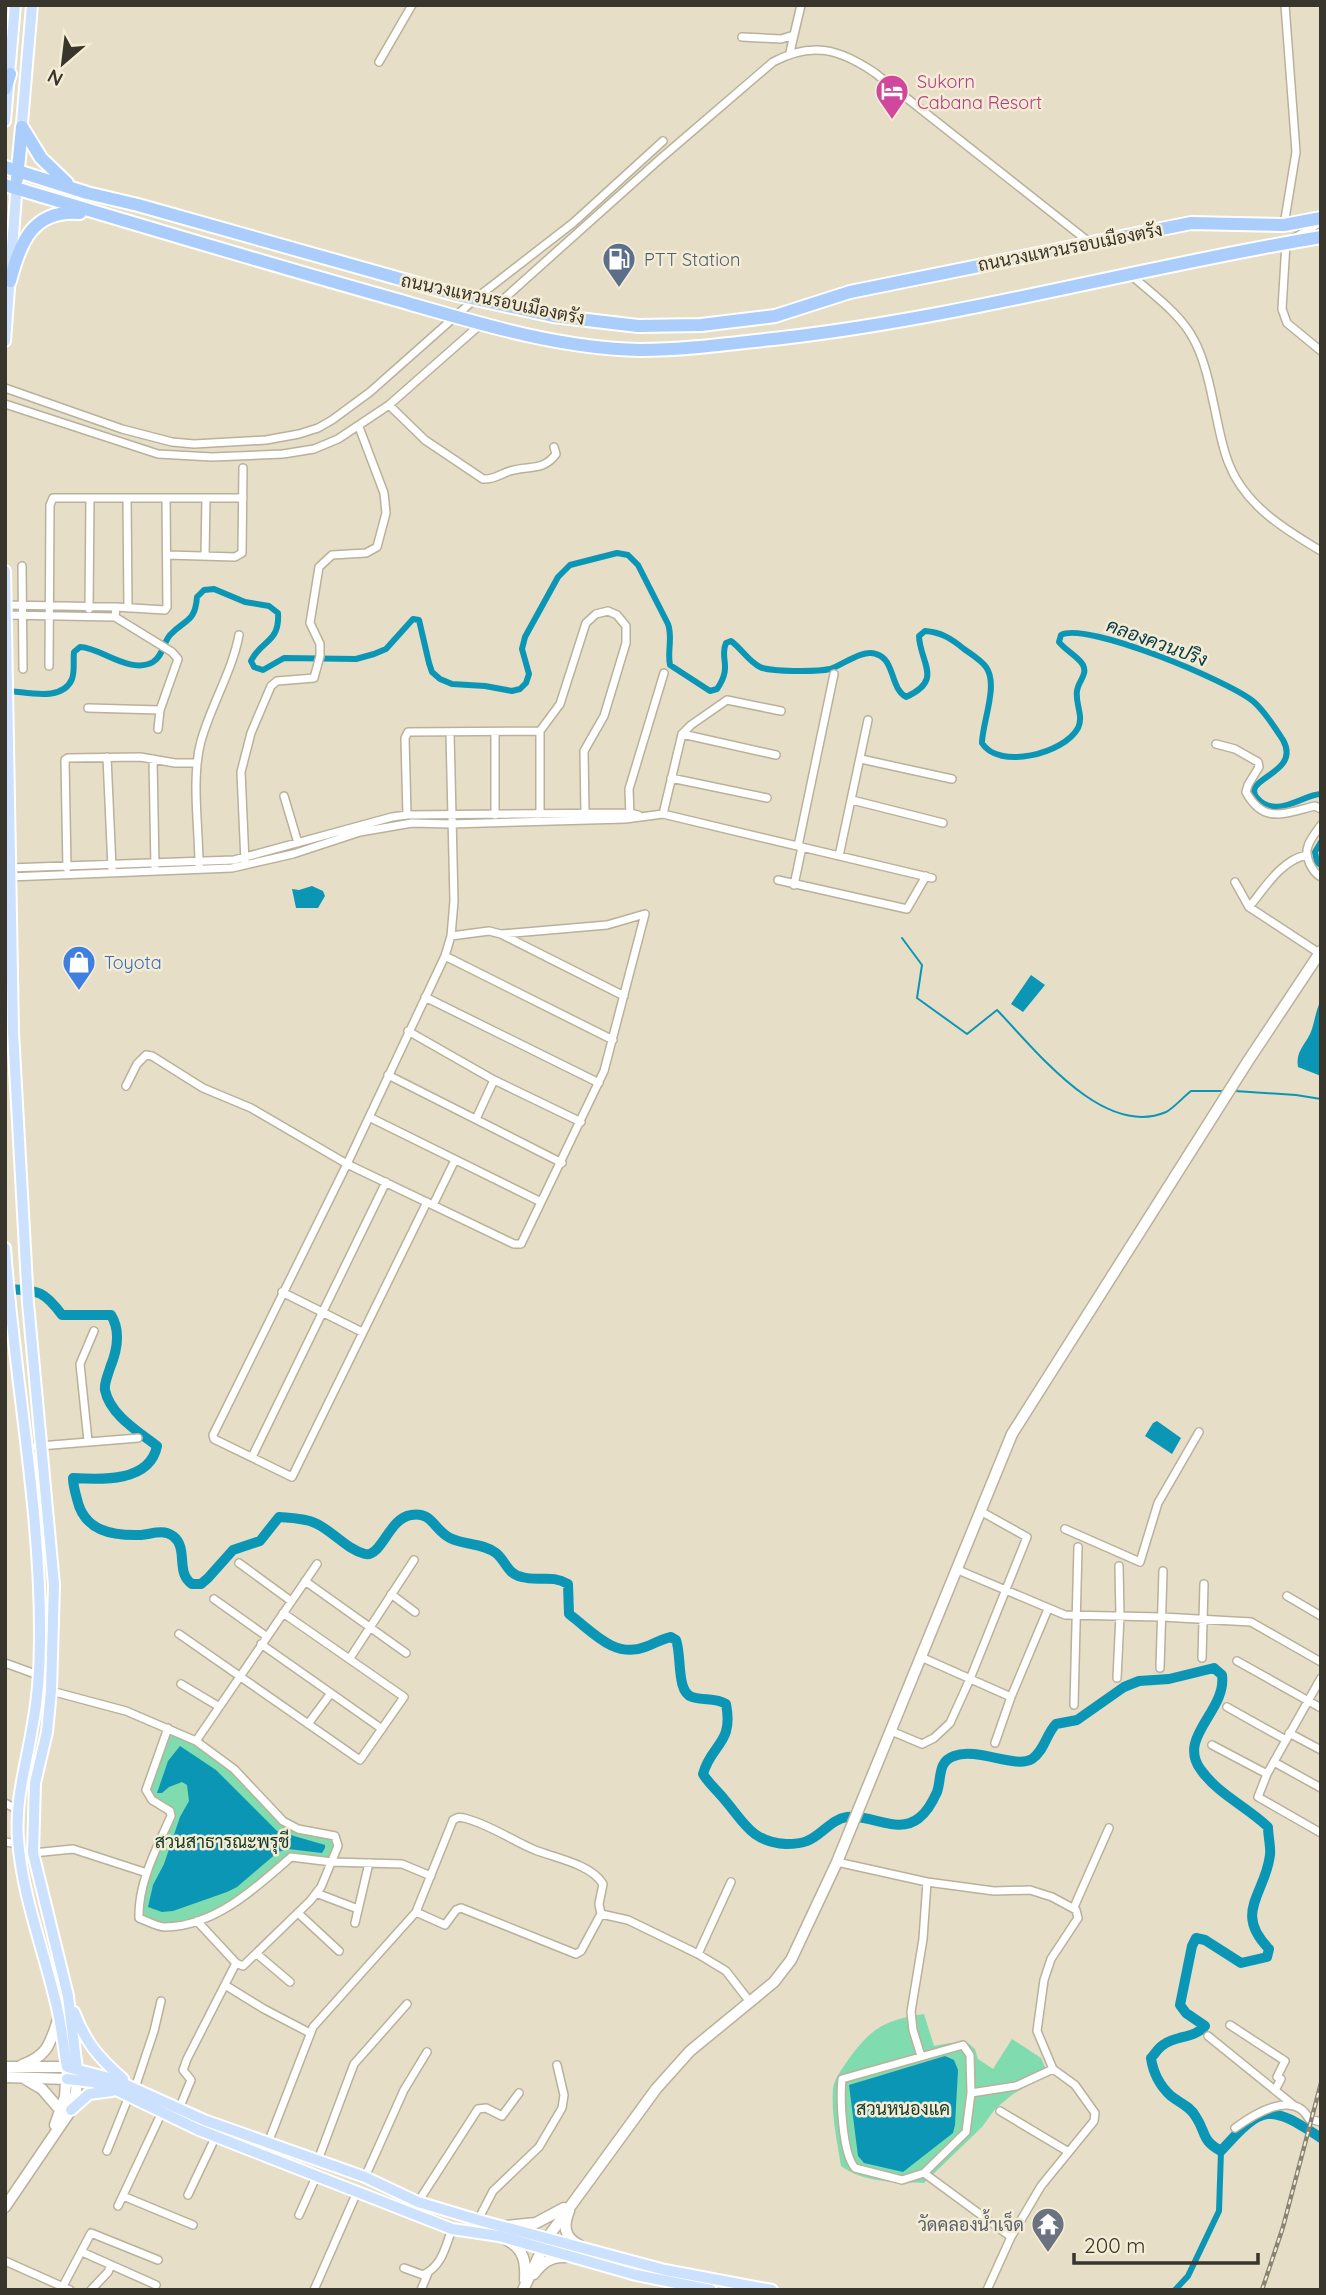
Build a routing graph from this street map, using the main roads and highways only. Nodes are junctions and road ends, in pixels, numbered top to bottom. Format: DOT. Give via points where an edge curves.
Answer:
graph roads {
  1 [pos="15,5"];
  2 [pos="32,5"];
  3 [pos="9,74"];
  4 [pos="5,89"];
  5 [pos="5,121"];
  6 [pos="22,127"];
  7 [pos="14,170"];
  8 [pos="11,187"];
  9 [pos="80,191"];
  10 [pos="125,220"];
  11 [pos="1321,220"];
  12 [pos="1321,237"];
  13 [pos="10,281"];
  14 [pos="5,341"];
  15 [pos="5,571"];
  16 [pos="6,605"];
  17 [pos="6,615"];
  18 [pos="5,1248"];
  19 [pos="68,1996"];
  20 [pos="72,2074"];
  21 [pos="132,2090"];
  22 [pos="118,2091"];
  23 [pos="66,2110"];
  24 [pos="500,2231"];
  25 [pos="545,2242"];
  26 [pos="711,2290"];
  27 [pos="772,2290"];
  1 -- 3 [label="main road"];
  2 -- 6 [label="main road"];
  3 -- 4 [label="highway"];
  3 -- 5 [label="main road"];
  6 -- 7 [label="highway"];
  6 -- 9 [label="highway" via="46,165"];
  7 -- 8 [label="highway"];
  7 -- 9 [label="highway, ถนนวงแหวนรอบเมืองตรัง"];
  8 -- 10 [label="highway, ถนนวงแหวนรอบเมืองตรัง"];
  8 -- 13 [label="main road"];
  9 -- 11 [label="highway, ถนนวงแหวนรอบเมืองตรัง" via="475,299 553,316 638,327 775,316 850,292 1191,223 1284,225"];
  10 -- 12 [label="highway, ถนนวงแหวนรอบเมืองตรัง" via="481,324 587,347 641,350 816,334 940,314"];
  10 -- 13 [label="highway" via="55,213 26,238"];
  13 -- 14 [label="main road"];
  15 -- 16 [label="main road"];
  16 -- 17 [label="main road"];
  17 -- 19 [label="main road" via="13,1032 28,1303 54,1585 55,1643 47,1732 35,1783 33,1853"];
  18 -- 20 [label="main road" via="40,1585 38,1675 18,1810 21,1870"];
  19 -- 20 [label="main road"];
  19 -- 21 [label="main road" via="94,2053"];
  20 -- 21 [label="main road" via="113,2078"];
  20 -- 22 [label="main road"];
  21 -- 22 [label="main road"];
  21 -- 24 [label="main road"];
  21 -- 24 [label="main road" via="162,2112 216,2136 452,2230"];
  22 -- 23 [label="main road" via="89,2094"];
  24 -- 25 [label="main road"];
  25 -- 26 [label="main road" via="636,2275"];
  25 -- 27 [label="main road"];
}
